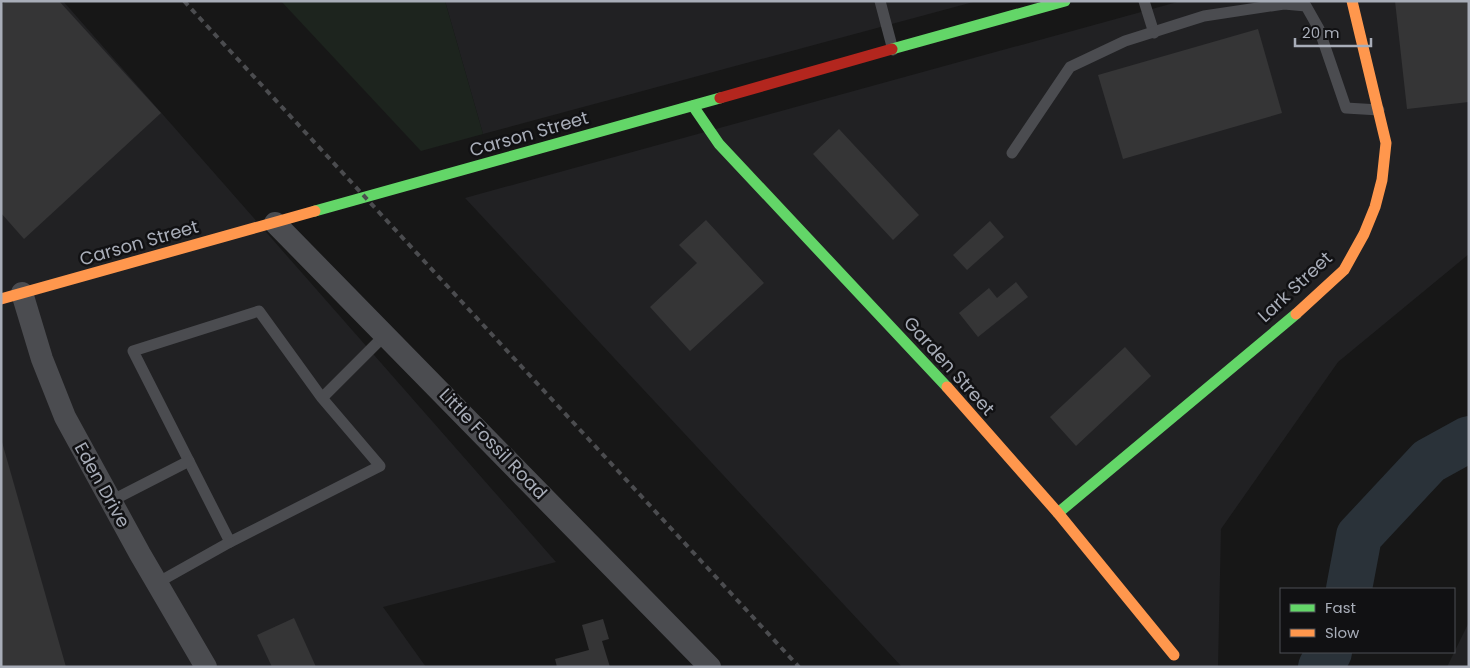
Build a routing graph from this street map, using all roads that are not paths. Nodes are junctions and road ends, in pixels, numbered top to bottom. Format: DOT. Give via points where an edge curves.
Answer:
graph roads {
  1 [pos="880,1"];
  2 [pos="1066,1"];
  3 [pos="1144,1"];
  4 [pos="1352,1"];
  5 [pos="1154,32"];
  6 [pos="893,50"];
  7 [pos="693,106"];
  8 [pos="1379,110"];
  9 [pos="1012,153"];
  10 [pos="275,223"];
  11 [pos="12,296"];
  12 [pos="385,335"];
  13 [pos="322,398"];
  14 [pos="189,461"];
  15 [pos="111,501"];
  16 [pos="1058,513"];
  17 [pos="230,542"];
  18 [pos="157,583"];
  19 [pos="1174,655"];
  20 [pos="206,667"];
  21 [pos="710,667"];
  1 -- 6 [label="lane"];
  2 -- 6 [label="street, Carson Street"];
  3 -- 5 [label="lane"];
  4 -- 8 [label="street, Lark Street"];
  5 -- 8 [label="lane" via="1204,16 1284,4 1306,6 1319,28 1346,108"];
  5 -- 9 [label="lane" via="1070,67"];
  6 -- 7 [label="street, Carson Street"];
  7 -- 10 [label="street, Carson Street"];
  7 -- 16 [label="street, Garden Street" via="719,144 945,385"];
  8 -- 16 [label="street, Lark Street" via="1386,143 1382,180 1364,234 1344,270"];
  10 -- 11 [label="street, Carson Street"];
  10 -- 12 [label="street, Little Fossil Road"];
  11 -- 15 [label="street, Eden Drive" via="65,417"];
  12 -- 13 [label="lane"];
  12 -- 21 [label="street, Little Fossil Road"];
  13 -- 14 [label="lane" via="259,311 133,351"];
  13 -- 17 [label="lane" via="380,466"];
  14 -- 15 [label="lane"];
  14 -- 17 [label="lane"];
  15 -- 18 [label="street, Eden Drive"];
  16 -- 19 [label="street, Garden Street"];
  17 -- 18 [label="lane"];
  18 -- 20 [label="street, Eden Drive"];
}
